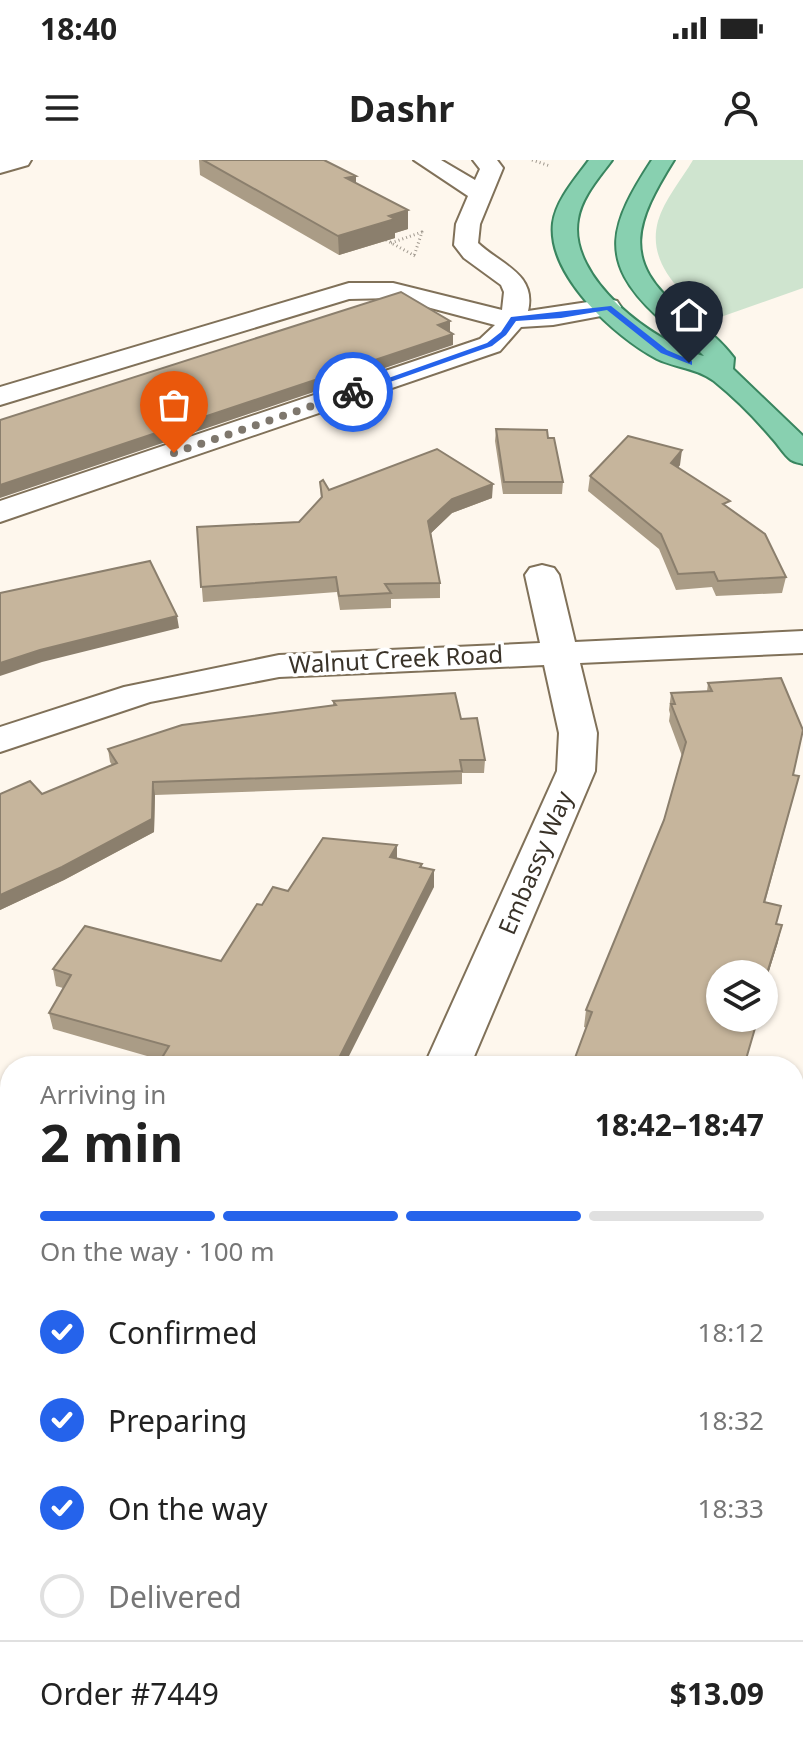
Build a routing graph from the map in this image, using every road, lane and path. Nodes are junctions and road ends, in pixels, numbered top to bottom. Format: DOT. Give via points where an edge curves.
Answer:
graph roads {
  1 [pos="20,160"];
  2 [pos="425,160"];
  3 [pos="484,160"];
  4 [pos="601,160"];
  5 [pos="663,160"];
  6 [pos="0,166"];
  7 [pos="480,193"];
  8 [pos="391,243"];
  9 [pos="414,256"];
  10 [pos="608,307"];
  11 [pos="514,318"];
  12 [pos="719,370"];
  13 [pos="0,396"];
  14 [pos="803,455"];
  15 [pos="0,512"];
  16 [pos="542,575"];
  17 [pos="803,642"];
  18 [pos="560,652"];
  19 [pos="0,740"];
  20 [pos="451,1056"];
  1 -- 6 [label="street"];
  2 -- 7 [label="street"];
  3 -- 7 [label="street" via="492,168"];
  4 -- 10 [label="main road" via="568,208 564,233 586,284"];
  5 -- 12 [label="main road" via="629,218 629,260 654,300 711,345 720,358"];
  7 -- 11 [label="street" via="466,245 517,285"];
  8 -- 9 [label="path" via="422,232"];
  10 -- 11 [label="street"];
  10 -- 12 [label="main road" via="664,352"];
  11 -- 13 [label="street" via="394,288 362,288"];
  11 -- 15 [label="street" via="490,345"];
  12 -- 14 [label="main road"];
  16 -- 18 [label="street, Embassy Way"];
  17 -- 18 [label="street, Walnut Creek Road"];
  18 -- 19 [label="street, Walnut Creek Road" via="351,660 235,672 128,695"];
  18 -- 20 [label="street, Embassy Way" via="578,733 576,771"];
}
